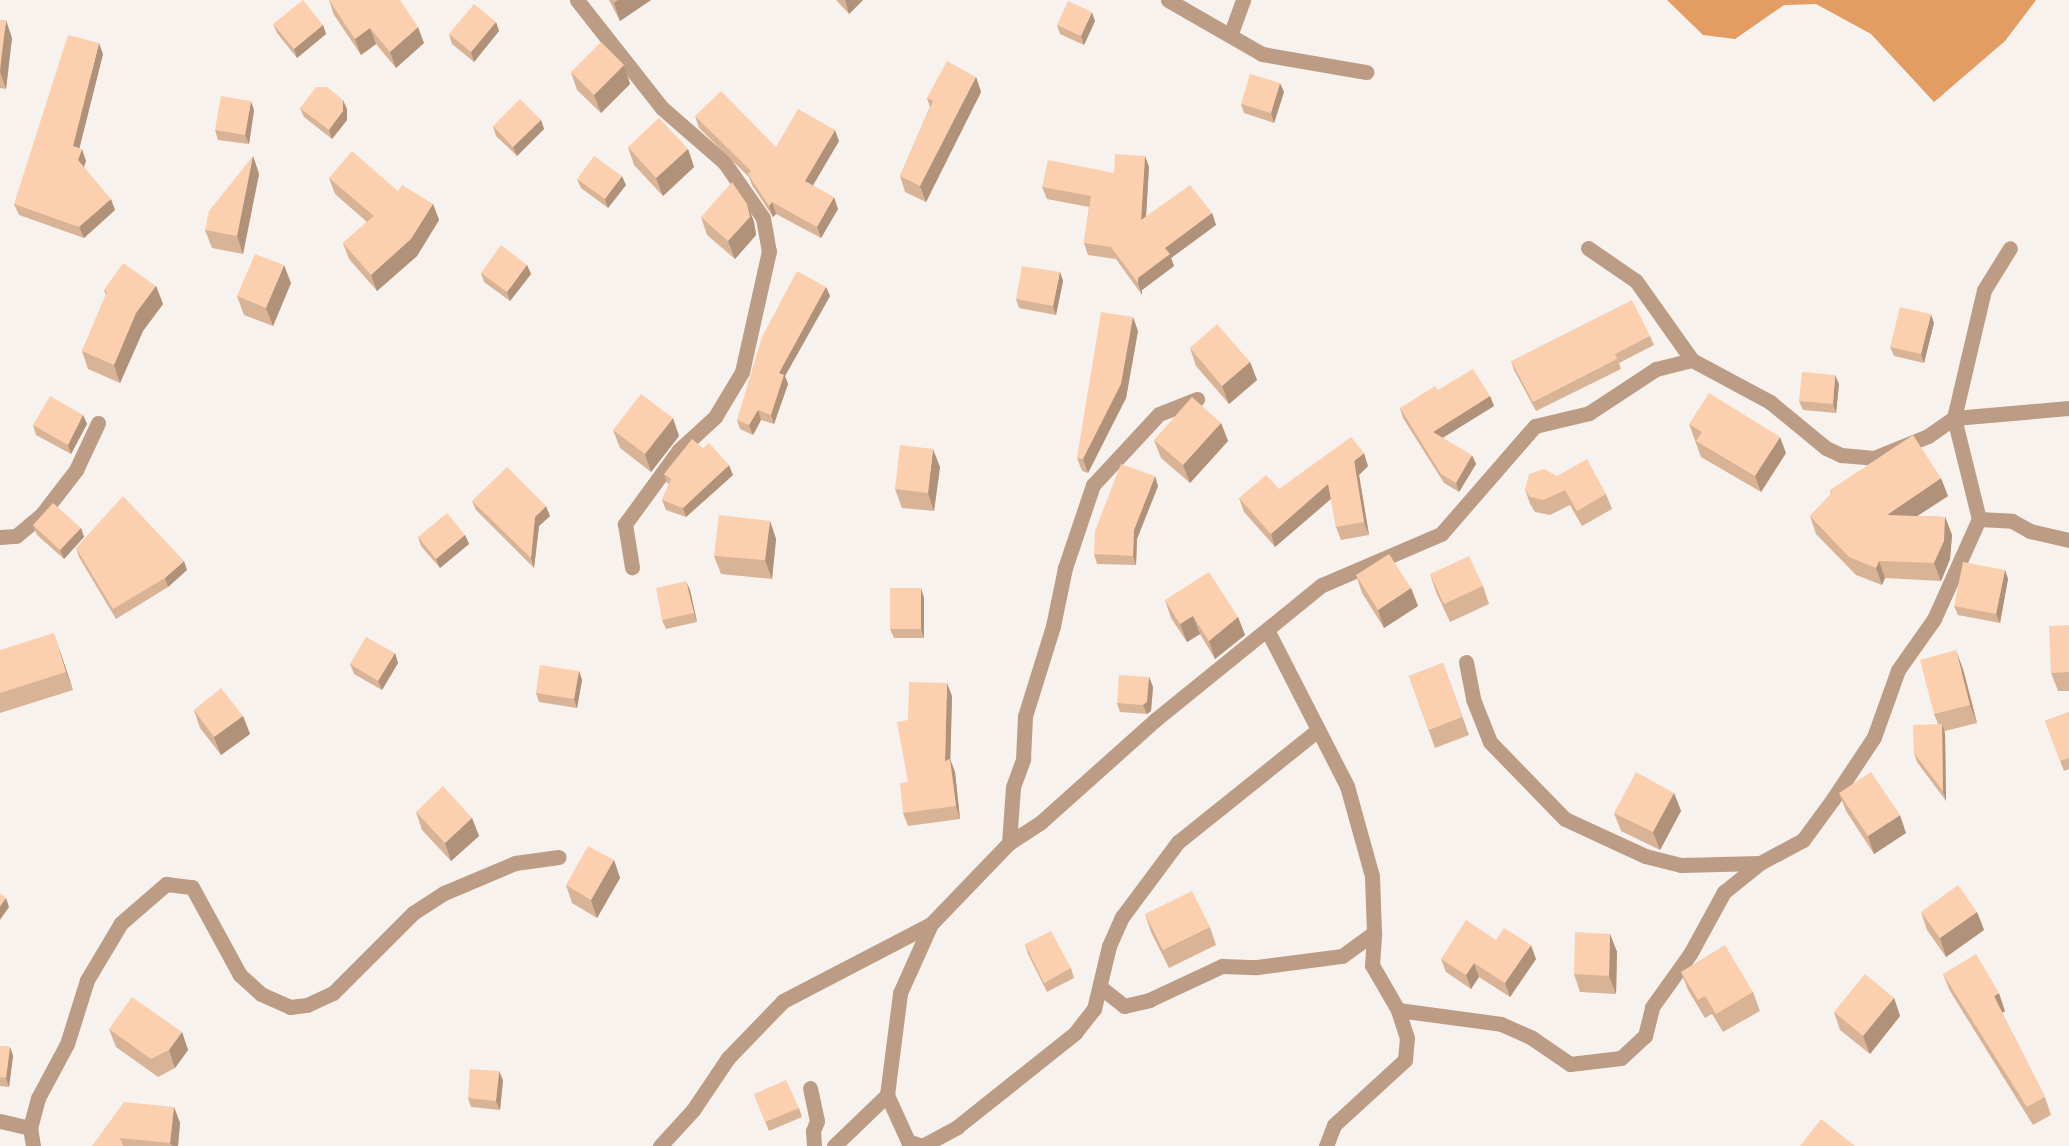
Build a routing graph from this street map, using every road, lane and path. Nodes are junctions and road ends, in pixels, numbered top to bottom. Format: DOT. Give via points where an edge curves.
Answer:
graph roads {
  1 [pos="577,0"];
  2 [pos="1168,0"];
  3 [pos="1243,0"];
  4 [pos="1231,33"];
  5 [pos="1366,72"];
  6 [pos="1588,248"];
  7 [pos="2010,248"];
  8 [pos="1692,360"];
  9 [pos="1197,399"];
  10 [pos="2069,408"];
  11 [pos="1954,418"];
  12 [pos="98,423"];
  13 [pos="1979,519"];
  14 [pos="0,537"];
  15 [pos="2069,540"];
  16 [pos="632,567"];
  17 [pos="1267,630"];
  18 [pos="1466,662"];
  19 [pos="1318,730"];
  20 [pos="1009,843"];
  21 [pos="559,857"];
  22 [pos="1760,864"];
  23 [pos="931,924"];
  24 [pos="1374,933"];
  25 [pos="1100,987"];
  26 [pos="1398,1011"];
  27 [pos="810,1088"];
  28 [pos="887,1095"];
  29 [pos="0,1121"];
  30 [pos="30,1128"];
  31 [pos="33,1146"];
  32 [pos="660,1146"];
  33 [pos="814,1146"];
  34 [pos="834,1146"];
  35 [pos="922,1146"];
  36 [pos="1326,1146"];
  1 -- 16 [label="street" via="662,108 724,162 763,218 769,251 742,372 715,417 679,450 625,524"];
  2 -- 4 [label="street"];
  3 -- 4 [label="street"];
  4 -- 5 [label="street" via="1262,54"];
  6 -- 8 [label="street" via="1636,281"];
  7 -- 11 [label="street" via="1984,290"];
  8 -- 11 [label="street" via="1770,402 1826,448 1841,455 1874,458 1928,436"];
  8 -- 17 [label="street" via="1656,369 1588,413 1535,426 1441,534 1322,585"];
  9 -- 20 [label="street" via="1159,414 1093,485 1065,568 1053,626 1025,716 1023,759 1012,786"];
  10 -- 11 [label="street"];
  11 -- 13 [label="street"];
  12 -- 14 [label="street" via="76,470 42,514 15,536"];
  13 -- 15 [label="street" via="2012,521 2030,531"];
  13 -- 22 [label="street" via="1934,619 1898,670 1874,737 1803,840"];
  17 -- 19 [label="street"];
  17 -- 20 [label="street" via="1155,720 1041,822"];
  18 -- 22 [label="street" via="1473,699 1490,741 1565,819 1645,856 1681,865"];
  19 -- 24 [label="street" via="1347,786 1372,876"];
  19 -- 25 [label="street" via="1178,842 1122,917 1109,946"];
  20 -- 23 [label="street"];
  21 -- 30 [label="street" via="515,863 444,893 413,914 333,993 307,1005 290,1006 261,994 240,975 192,887 166,885 121,923 87,980 67,1044 38,1098"];
  22 -- 26 [label="street" via="1724,892 1690,954 1652,1007 1645,1036 1621,1058 1570,1064 1532,1038 1501,1024"];
  23 -- 28 [label="street" via="900,993"];
  23 -- 32 [label="street" via="783,1001 728,1058 693,1110"];
  24 -- 25 [label="street" via="1342,956 1257,967 1222,966 1149,1000 1124,1006"];
  24 -- 26 [label="street" via="1372,965"];
  25 -- 35 [label="street" via="1094,1009 1075,1033 957,1127"];
  26 -- 36 [label="street" via="1407,1038 1405,1060 1334,1125"];
  27 -- 33 [label="street" via="817,1121"];
  28 -- 34 [label="street"];
  28 -- 35 [label="street" via="908,1141"];
  29 -- 30 [label="street"];
  30 -- 31 [label="street"];
}
